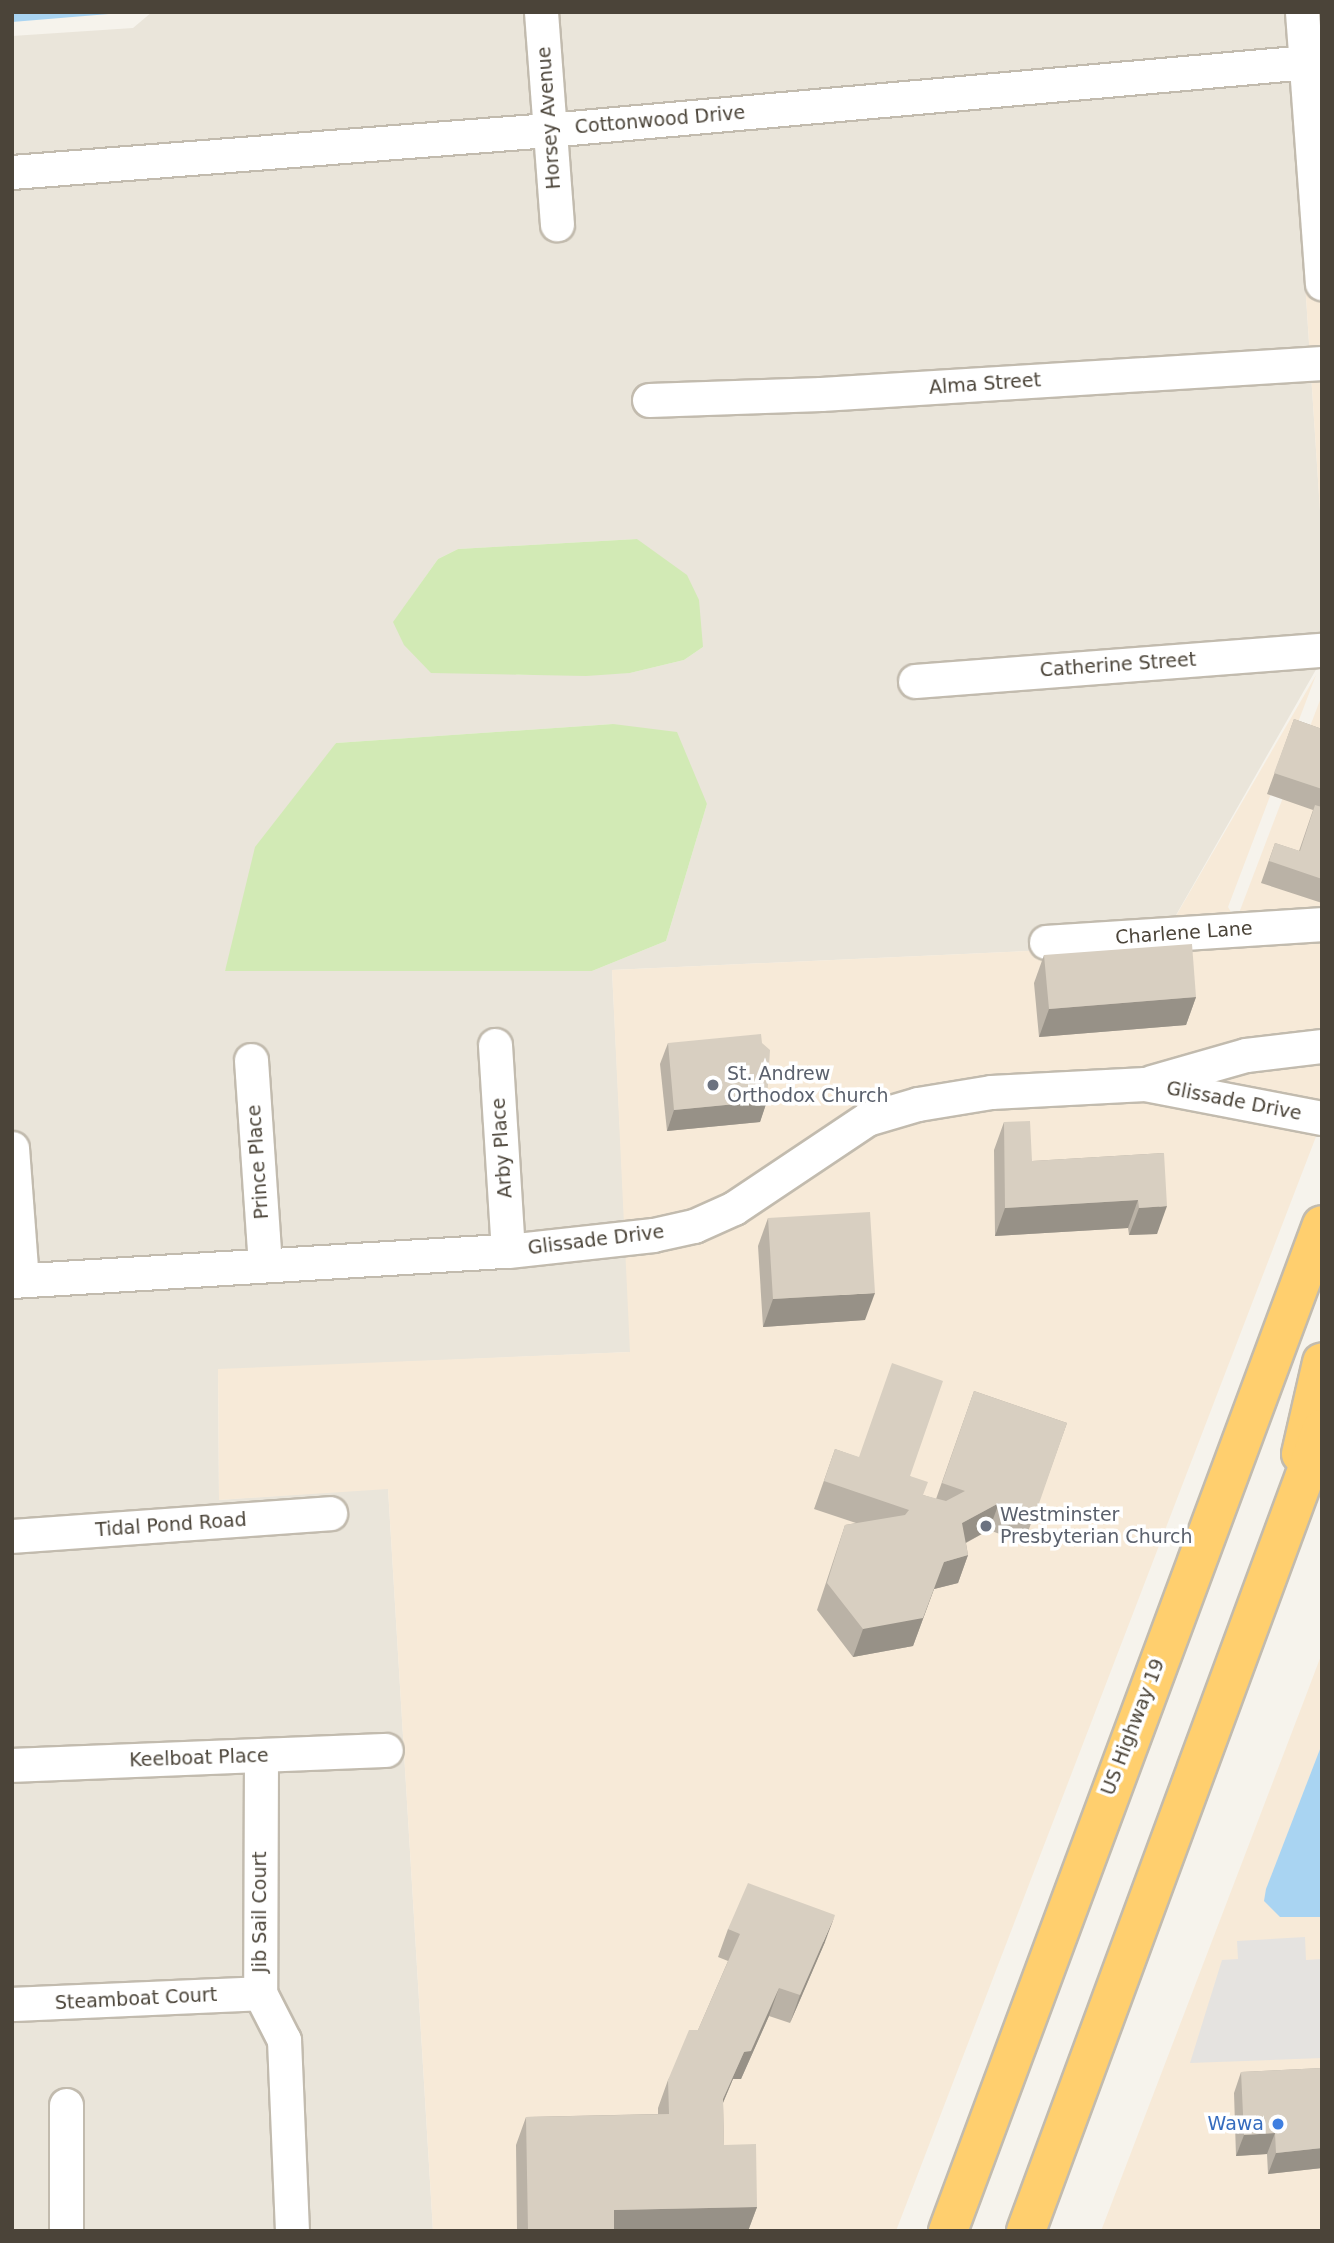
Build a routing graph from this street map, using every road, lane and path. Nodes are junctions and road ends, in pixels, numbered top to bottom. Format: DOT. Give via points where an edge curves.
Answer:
graph roads {
  1 [pos="541,12"];
  2 [pos="1302,12"];
  3 [pos="1307,62"];
  4 [pos="548,130"];
  5 [pos="12,172"];
  6 [pos="557,224"];
  7 [pos="1322,283"];
  8 [pos="1322,363"];
  9 [pos="649,400"];
  10 [pos="1322,650"];
  11 [pos="915,681"];
  12 [pos="1322,924"];
  13 [pos="1046,942"];
  14 [pos="495,1045"];
  15 [pos="1322,1046"];
  16 [pos="251,1060"];
  17 [pos="1145,1084"];
  18 [pos="1322,1118"];
  19 [pos="12,1149"];
  20 [pos="1322,1225"];
  21 [pos="509,1251"];
  22 [pos="265,1264"];
  23 [pos="17,1280"];
  24 [pos="1322,1362"];
  25 [pos="1322,1429"];
  26 [pos="330,1513"];
  27 [pos="1288,1514"];
  28 [pos="12,1536"];
  29 [pos="386,1750"];
  30 [pos="261,1755"];
  31 [pos="12,1765"];
  32 [pos="260,1993"];
  33 [pos="12,2004"];
  34 [pos="66,2105"];
  35 [pos="66,2231"];
  36 [pos="292,2231"];
  37 [pos="948,2231"];
  38 [pos="1026,2231"];
  1 -- 4 [label="street, Horsey Avenue"];
  2 -- 3 [label="street"];
  3 -- 4 [label="street, Cottonwood Drive"];
  3 -- 7 [label="street"];
  4 -- 5 [label="street, Cottonwood Drive"];
  4 -- 6 [label="street, Horsey Avenue"];
  8 -- 9 [label="street, Alma Street"];
  10 -- 11 [label="street, Catherine Street"];
  12 -- 13 [label="street, Charlene Lane"];
  14 -- 21 [label="street, Arby Place"];
  15 -- 17 [label="street, Glissade Drive" via="1246,1055"];
  16 -- 22 [label="street, Prince Place"];
  17 -- 18 [label="street, Glissade Drive"];
  17 -- 21 [label="street, Glissade Drive" via="990,1092 918,1104 867,1119 734,1208 694,1226 653,1236"];
  19 -- 23 [label="street"];
  20 -- 37 [label="highway, US Highway 19"];
  21 -- 22 [label="street, Glissade Drive"];
  22 -- 23 [label="street, Glissade Drive"];
  24 -- 27 [label="highway"];
  25 -- 27 [label="highway"];
  26 -- 28 [label="street, Tidal Pond Road"];
  27 -- 38 [label="highway"];
  29 -- 30 [label="street, Keelboat Place"];
  30 -- 31 [label="street, Keelboat Place"];
  30 -- 32 [label="street, Jib Sail Court"];
  32 -- 33 [label="street, Steamboat Court"];
  32 -- 36 [label="street, Jib Sail Court" via="284,2040"];
  34 -- 35 [label="street"];
}
